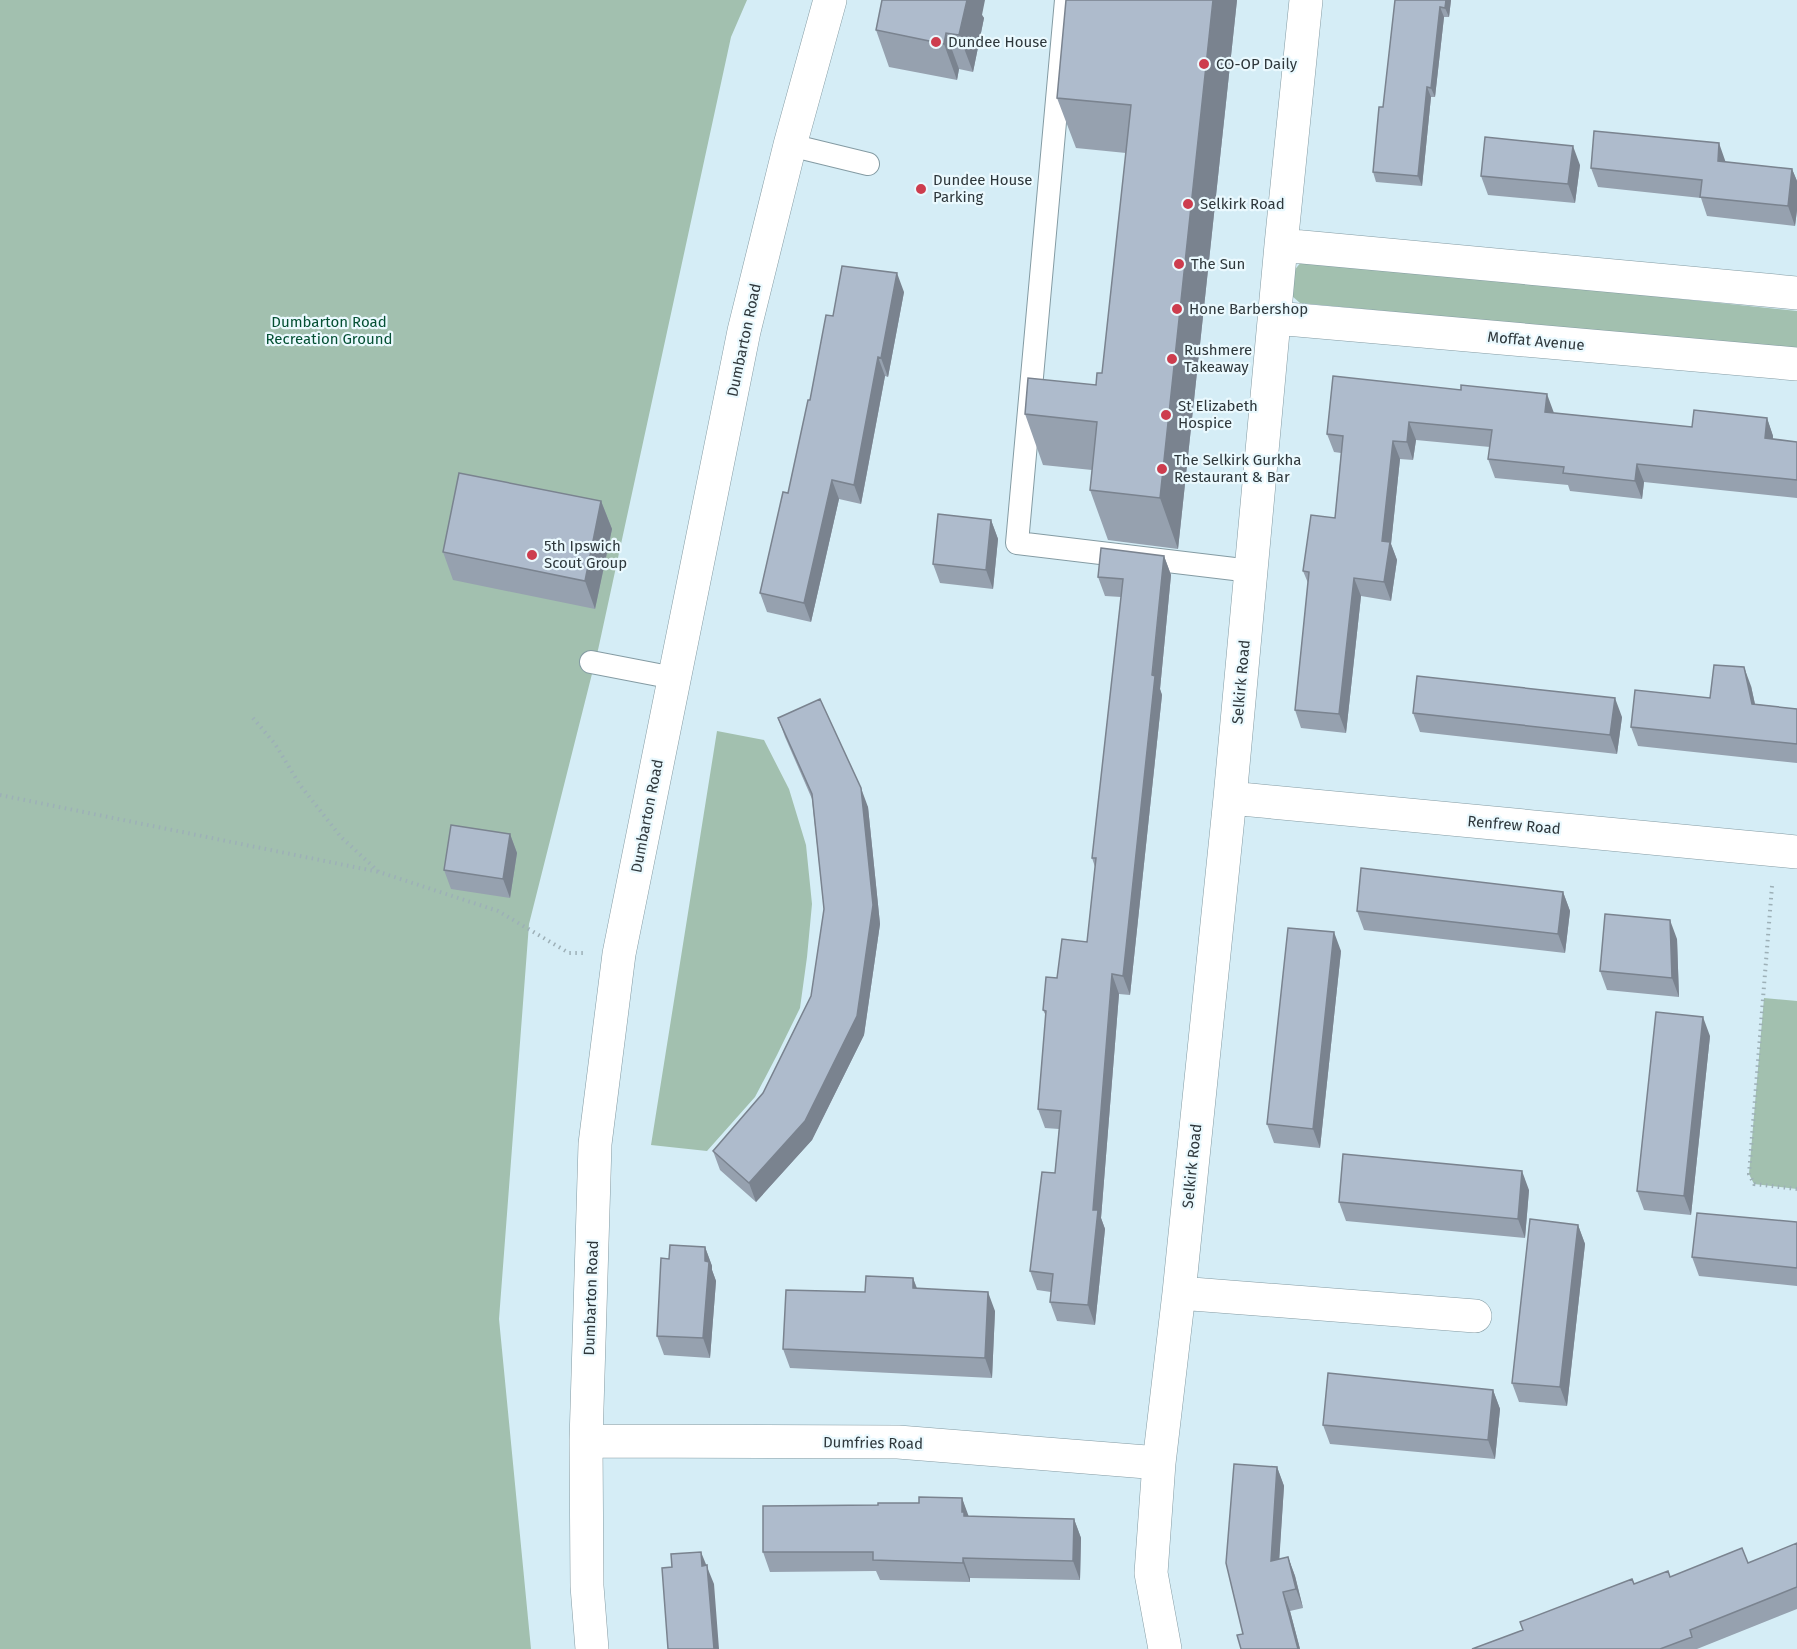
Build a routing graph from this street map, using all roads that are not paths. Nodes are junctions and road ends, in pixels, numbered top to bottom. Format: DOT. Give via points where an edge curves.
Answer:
graph roads {
  1 [pos="830,0"];
  2 [pos="1066,0"];
  3 [pos="1306,0"];
  4 [pos="790,145"];
  5 [pos="868,164"];
  6 [pos="1281,245"];
  7 [pos="1797,293"];
  8 [pos="1275,318"];
  9 [pos="1797,364"];
  10 [pos="1251,571"];
  11 [pos="591,662"];
  12 [pos="674,678"];
  13 [pos="1230,798"];
  14 [pos="1786,851"];
  15 [pos="1179,1293"];
  16 [pos="1475,1316"];
  17 [pos="586,1441"];
  18 [pos="1159,1463"];
  19 [pos="592,1649"];
  20 [pos="1165,1649"];
  1 -- 4 [label="street, Dumbarton Road"];
  2 -- 10 [label="lane" via="1017,543"];
  3 -- 6 [label="street, Selkirk Road"];
  4 -- 5 [label="lane"];
  4 -- 12 [label="street, Dumbarton Road" via="744,331"];
  6 -- 7 [label="street"];
  6 -- 8 [label="street, Selkirk Road"];
  8 -- 9 [label="street, Moffat Avenue"];
  8 -- 10 [label="street, Selkirk Road"];
  10 -- 13 [label="street, Selkirk Road"];
  11 -- 12 [label="lane"];
  12 -- 17 [label="street, Dumbarton Road" via="619,954 595,1144"];
  13 -- 14 [label="street, Renfrew Road"];
  13 -- 15 [label="street, Selkirk Road"];
  15 -- 16 [label="street"];
  15 -- 18 [label="street, Selkirk Road"];
  17 -- 18 [label="street, Dumfries Road" via="898,1442"];
  17 -- 19 [label="street, Dumbarton Road" via="587,1586"];
  18 -- 20 [label="street, Selkirk Road" via="1151,1573"];
}
